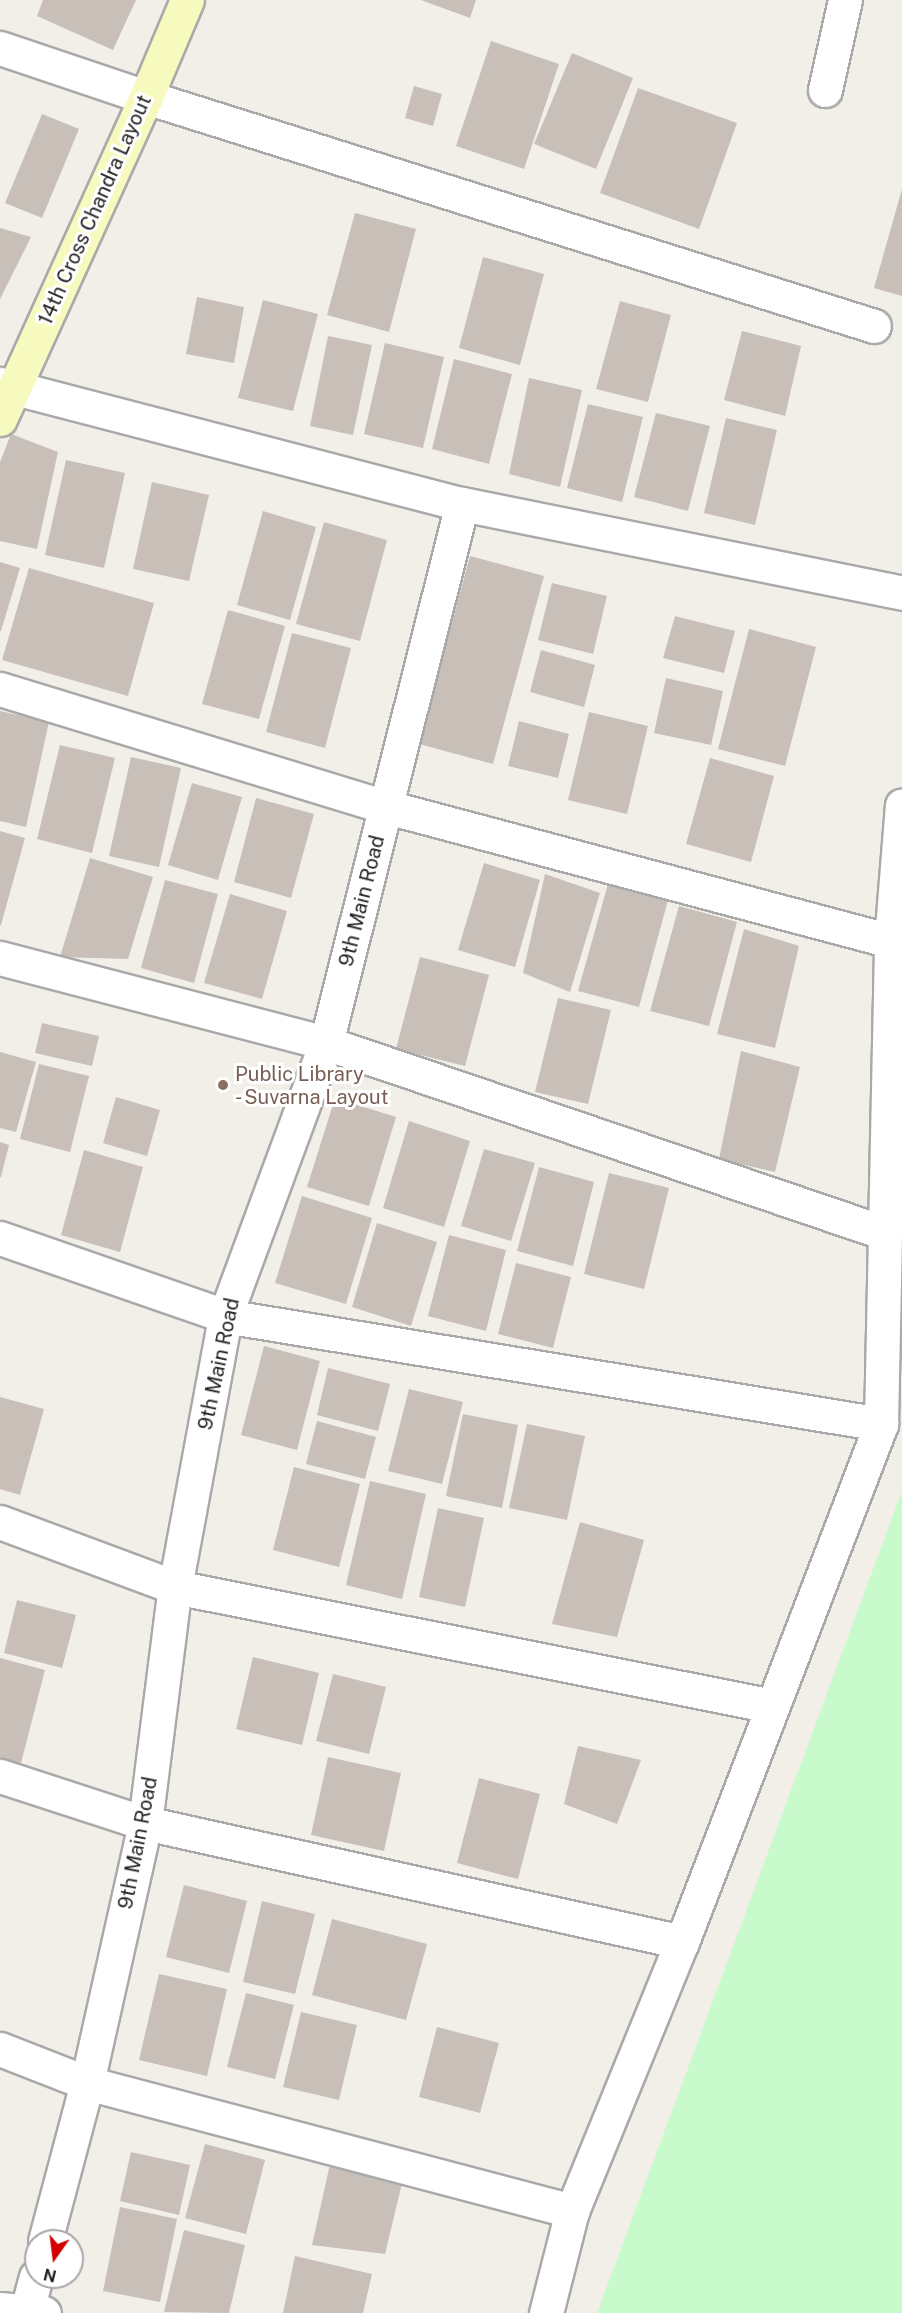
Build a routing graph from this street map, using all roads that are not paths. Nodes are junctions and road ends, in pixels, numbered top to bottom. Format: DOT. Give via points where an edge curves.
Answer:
graph roads {
  1 [pos="187,0"];
  2 [pos="845,0"];
  3 [pos="0,48"];
  4 [pos="825,90"];
  5 [pos="146,97"];
  6 [pos="874,326"];
  7 [pos="7,386"];
  8 [pos="0,418"];
  9 [pos="462,504"];
  10 [pos="902,592"];
  11 [pos="0,689"];
  12 [pos="902,805"];
  13 [pos="387,807"];
  14 [pos="891,941"];
  15 [pos="0,958"];
  16 [pos="326,1043"];
  17 [pos="885,1233"];
  18 [pos="0,1238"];
  19 [pos="225,1316"];
  20 [pos="881,1424"];
  21 [pos="0,1522"];
  22 [pos="175,1587"];
  23 [pos="772,1706"];
  24 [pos="0,1776"];
  25 [pos="145,1822"];
  26 [pos="682,1942"];
  27 [pos="0,2049"];
  28 [pos="87,2082"];
  29 [pos="572,2211"];
  30 [pos="48,2229"];
  31 [pos="32,2289"];
  32 [pos="24,2311"];
  33 [pos="546,2313"];
  1 -- 5 [label="street, 14th Cross Chandra Layout"];
  2 -- 4 [label="street"];
  3 -- 5 [label="street"];
  5 -- 6 [label="street"];
  5 -- 7 [label="street, 14th Cross Chandra Layout"];
  7 -- 8 [label="street, 14th Cross Chandra Layout"];
  7 -- 9 [label="street"];
  9 -- 10 [label="street"];
  9 -- 13 [label="street, 9th Main Road"];
  11 -- 13 [label="street"];
  12 -- 14 [label="street"];
  13 -- 14 [label="street"];
  13 -- 16 [label="street, 9th Main Road"];
  14 -- 17 [label="street"];
  15 -- 16 [label="street"];
  16 -- 17 [label="street"];
  16 -- 19 [label="street, 9th Main Road"];
  17 -- 20 [label="street"];
  18 -- 19 [label="street"];
  19 -- 20 [label="street"];
  19 -- 22 [label="street, 9th Main Road"];
  20 -- 23 [label="street"];
  21 -- 22 [label="street"];
  22 -- 23 [label="street"];
  22 -- 25 [label="street, 9th Main Road"];
  23 -- 26 [label="street"];
  24 -- 25 [label="street"];
  25 -- 26 [label="street"];
  25 -- 28 [label="street, 9th Main Road"];
  26 -- 29 [label="street"];
  27 -- 28 [label="street"];
  28 -- 29 [label="street"];
  28 -- 30 [label="street, 9th Main Road"];
  29 -- 33 [label="street"];
  31 -- 32 [label="street"];
}
